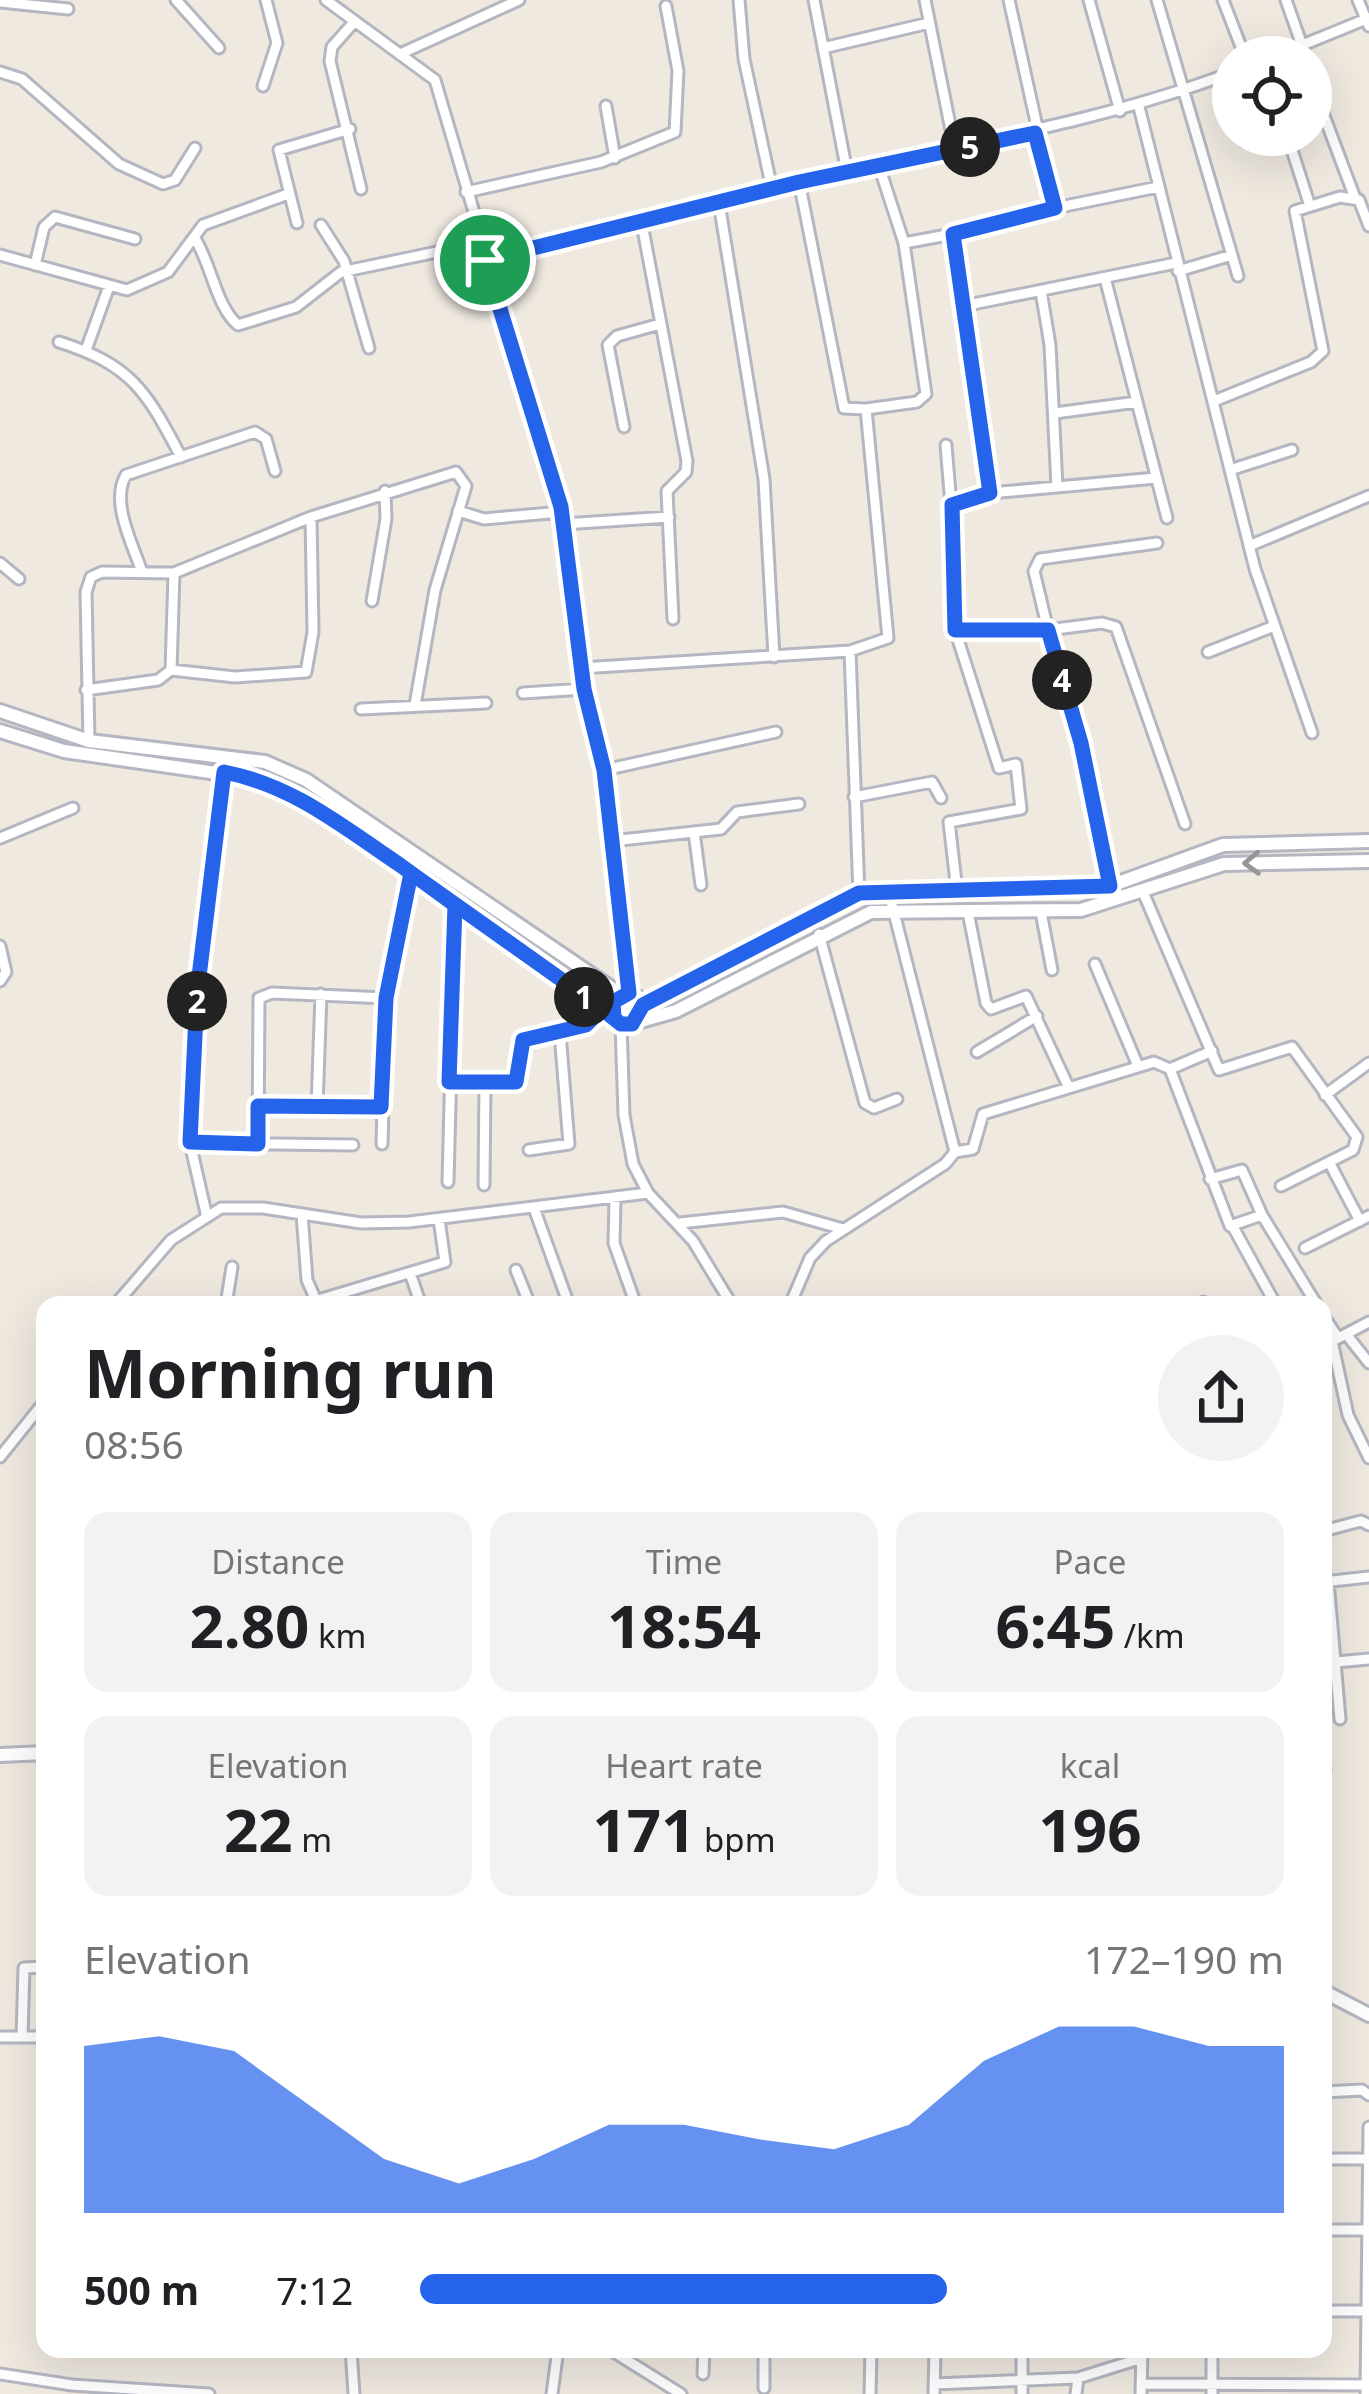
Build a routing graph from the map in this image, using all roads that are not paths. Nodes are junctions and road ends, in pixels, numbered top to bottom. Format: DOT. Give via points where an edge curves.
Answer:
graph roads {
  1 [pos="176,0"];
  2 [pos="266,0"];
  3 [pos="326,0"];
  4 [pos="519,0"];
  5 [pos="739,0"];
  6 [pos="814,0"];
  7 [pos="925,0"];
  8 [pos="1009,0"];
  9 [pos="1089,0"];
  10 [pos="1157,0"];
  11 [pos="1223,0"];
  12 [pos="1286,0"];
  13 [pos="1358,0"];
  14 [pos="0,2"];
  15 [pos="666,6"];
  16 [pos="68,9"];
  17 [pos="355,21"];
  18 [pos="1368,21"];
  19 [pos="929,23"];
  20 [pos="1237,36"];
  21 [pos="1301,36"];
  22 [pos="1326,36"];
  23 [pos="824,48"];
  24 [pos="219,49"];
  25 [pos="400,54"];
  26 [pos="0,72"];
  27 [pos="1212,80"];
  28 [pos="263,86"];
  29 [pos="1187,90"];
  30 [pos="606,106"];
  31 [pos="1139,106"];
  32 [pos="1120,111"];
  33 [pos="350,129"];
  34 [pos="1035,133"];
  35 [pos="1332,137"];
  36 [pos="195,148"];
  37 [pos="955,150"];
  38 [pos="1294,156"];
  39 [pos="615,158"];
  40 [pos="879,166"];
  41 [pos="847,172"];
  42 [pos="799,182"];
  43 [pos="1158,188"];
  44 [pos="361,189"];
  45 [pos="772,189"];
  46 [pos="466,192"];
  47 [pos="288,194"];
  48 [pos="1355,198"];
  49 [pos="719,203"];
  50 [pos="1309,203"];
  51 [pos="1055,208"];
  52 [pos="297,223"];
  53 [pos="643,224"];
  54 [pos="321,225"];
  55 [pos="1369,226"];
  56 [pos="953,234"];
  57 [pos="194,237"];
  58 [pos="135,239"];
  59 [pos="480,243"];
  60 [pos="904,243"];
  61 [pos="1232,255"];
  62 [pos="0,256"];
  63 [pos="485,260"];
  64 [pos="35,265"];
  65 [pos="1177,267"];
  66 [pos="347,270"];
  67 [pos="1238,276"];
  68 [pos="1105,278"];
  69 [pos="108,289"];
  70 [pos="1041,291"];
  71 [pos="964,306"];
  72 [pos="660,325"];
  73 [pos="59,342"];
  74 [pos="369,348"];
  75 [pos="86,350"];
  76 [pos="1214,401"];
  77 [pos="1137,402"];
  78 [pos="866,409"];
  79 [pos="1055,413"];
  80 [pos="624,427"];
  81 [pos="946,445"];
  82 [pos="1292,450"];
  83 [pos="181,457"];
  84 [pos="1233,469"];
  85 [pos="275,471"];
  86 [pos="1156,478"];
  87 [pos="1058,487"];
  88 [pos="385,490"];
  89 [pos="990,493"];
  90 [pos="1369,496"];
  91 [pos="952,505"];
  92 [pos="458,511"];
  93 [pos="311,517"];
  94 [pos="669,517"];
  95 [pos="562,518"];
  96 [pos="1167,518"];
  97 [pos="1157,543"];
  98 [pos="1249,546"];
  99 [pos="0,563"];
  100 [pos="142,572"];
  101 [pos="174,574"];
  102 [pos="20,579"];
  103 [pos="372,601"];
  104 [pos="673,619"];
  105 [pos="1272,627"];
  106 [pos="955,630"];
  107 [pos="1048,630"];
  108 [pos="850,651"];
  109 [pos="1208,652"];
  110 [pos="774,657"];
  111 [pos="581,668"];
  112 [pos="171,670"];
  113 [pos="584,689"];
  114 [pos="86,690"];
  115 [pos="523,693"];
  116 [pos="487,704"];
  117 [pos="415,705"];
  118 [pos="361,709"];
  119 [pos="0,712"];
  120 [pos="0,731"];
  121 [pos="776,732"];
  122 [pos="1312,734"];
  123 [pos="89,741"];
  124 [pos="604,770"];
  125 [pos="224,772"];
  126 [pos="854,797"];
  127 [pos="941,798"];
  128 [pos="799,804"];
  129 [pos="73,808"];
  130 [pos="1185,824"];
  131 [pos="694,832"];
  132 [pos="0,838"];
  133 [pos="612,841"];
  134 [pos="1369,841"];
  135 [pos="1369,861"];
  136 [pos="411,873"];
  137 [pos="700,886"];
  138 [pos="1110,886"];
  139 [pos="957,891"];
  140 [pos="889,892"];
  141 [pos="1143,892"];
  142 [pos="859,893"];
  143 [pos="455,905"];
  144 [pos="892,909"];
  145 [pos="968,912"];
  146 [pos="1041,912"];
  147 [pos="819,934"];
  148 [pos="0,946"];
  149 [pos="1095,964"];
  150 [pos="1052,970"];
  151 [pos="0,981"];
  152 [pos="625,993"];
  153 [pos="321,994"];
  154 [pos="386,998"];
  155 [pos="643,1005"];
  156 [pos="1037,1016"];
  157 [pos="612,1017"];
  158 [pos="637,1022"];
  159 [pos="560,1033"];
  160 [pos="1212,1051"];
  161 [pos="977,1052"];
  162 [pos="1369,1063"];
  163 [pos="1138,1066"];
  164 [pos="1170,1069"];
  165 [pos="449,1082"];
  166 [pos="484,1082"];
  167 [pos="1069,1088"];
  168 [pos="1325,1095"];
  169 [pos="897,1099"];
  170 [pos="258,1106"];
  171 [pos="317,1107"];
  172 [pos="381,1107"];
  173 [pos="190,1142"];
  174 [pos="258,1144"];
  175 [pos="382,1144"];
  176 [pos="352,1145"];
  177 [pos="529,1150"];
  178 [pos="955,1152"];
  179 [pos="1329,1162"];
  180 [pos="1210,1179"];
  181 [pos="448,1182"];
  182 [pos="484,1185"];
  183 [pos="1281,1186"];
  184 [pos="649,1193"];
  185 [pos="615,1200"];
  186 [pos="534,1208"];
  187 [pos="206,1213"];
  188 [pos="302,1214"];
  189 [pos="1262,1214"];
  190 [pos="440,1219"];
  191 [pos="1364,1219"];
  192 [pos="680,1223"];
  193 [pos="1232,1227"];
  194 [pos="843,1229"];
  195 [pos="1305,1248"];
  196 [pos="232,1268"];
  197 [pos="516,1270"];
  198 [pos="410,1273"];
  199 [pos="123,1296"];
  200 [pos="227,1296"];
  201 [pos="313,1296"];
  202 [pos="338,1296"];
  203 [pos="418,1296"];
  204 [pos="526,1296"];
  205 [pos="566,1296"];
  206 [pos="633,1296"];
  207 [pos="726,1296"];
  208 [pos="794,1296"];
  209 [pos="1271,1296"];
  210 [pos="1312,1296"];
  211 [pos="1369,1322"];
  212 [pos="1335,1340"];
  213 [pos="1369,1363"];
  214 [pos="36,1412"];
  215 [pos="0,1457"];
  216 [pos="1369,1458"];
  217 [pos="1368,1521"];
  218 [pos="1332,1529"];
  219 [pos="1369,1577"];
  220 [pos="1332,1580"];
  221 [pos="1332,1633"];
  222 [pos="1369,1659"];
  223 [pos="1336,1662"];
  224 [pos="1340,1719"];
  225 [pos="36,1754"];
  226 [pos="0,1755"];
  227 [pos="36,1967"];
  228 [pos="1332,1996"];
  229 [pos="1369,2015"];
  230 [pos="0,2037"];
  231 [pos="22,2037"];
  232 [pos="36,2037"];
  233 [pos="1332,2092"];
  234 [pos="1369,2095"];
  235 [pos="1369,2127"];
  236 [pos="1332,2159"];
  237 [pos="1368,2159"];
  238 [pos="1332,2230"];
  239 [pos="1367,2230"];
  240 [pos="1332,2311"];
  241 [pos="1367,2311"];
  242 [pos="352,2358"];
  243 [pos="557,2358"];
  244 [pos="623,2358"];
  245 [pos="704,2358"];
  246 [pos="764,2358"];
  247 [pos="871,2358"];
  248 [pos="935,2358"];
  249 [pos="1131,2358"];
  250 [pos="1142,2358"];
  251 [pos="1212,2358"];
  252 [pos="0,2374"];
  253 [pos="703,2374"];
  254 [pos="1078,2378"];
  255 [pos="764,2388"];
  256 [pos="1022,2388"];
  257 [pos="1367,2388"];
  258 [pos="934,2389"];
  259 [pos="1141,2389"];
  260 [pos="1212,2390"];
  261 [pos="135,2392"];
  262 [pos="205,2394"];
  263 [pos="354,2394"];
  264 [pos="552,2394"];
  265 [pos="681,2394"];
  266 [pos="870,2394"];
  267 [pos="1076,2394"];
  1 -- 24 [label="street"];
  2 -- 28 [label="street" via="277,43"];
  3 -- 17 [label="street"];
  4 -- 25 [label="street"];
  5 -- 45 [label="street"];
  6 -- 23 [label="street"];
  7 -- 19 [label="street"];
  8 -- 34 [label="street"];
  9 -- 32 [label="street"];
  10 -- 29 [label="street"];
  11 -- 20 [label="street"];
  12 -- 21 [label="street"];
  13 -- 18 [label="street"];
  14 -- 16 [label="street"];
  15 -- 39 [label="street" via="679,128"];
  17 -- 25 [label="street"];
  17 -- 33 [label="street" via="331,54"];
  18 -- 22 [label="street"];
  19 -- 23 [label="street"];
  19 -- 37 [label="street"];
  23 -- 41 [label="street"];
  25 -- 46 [label="street" via="435,80"];
  26 -- 36 [label="street" via="22,79 118,164 163,184 175,180"];
  27 -- 29 [label="street"];
  29 -- 31 [label="street"];
  29 -- 61 [label="street"];
  30 -- 39 [label="street"];
  31 -- 32 [label="street"];
  31 -- 43 [label="street"];
  32 -- 34 [label="street"];
  33 -- 44 [label="street"];
  33 -- 47 [label="street" via="279,150"];
  34 -- 37 [label="street"];
  34 -- 51 [label="street"];
  35 -- 48 [label="street"];
  37 -- 40 [label="street"];
  38 -- 50 [label="street"];
  39 -- 46 [label="street"];
  40 -- 41 [label="street"];
  40 -- 60 [label="street"];
  41 -- 42 [label="street"];
  42 -- 45 [label="street"];
  42 -- 78 [label="street" via="844,408"];
  43 -- 51 [label="street"];
  43 -- 65 [label="street"];
  45 -- 49 [label="street"];
  46 -- 59 [label="street"];
  47 -- 52 [label="street"];
  47 -- 57 [label="street" via="209,222"];
  48 -- 50 [label="street"];
  48 -- 55 [label="street"];
  49 -- 53 [label="street"];
  49 -- 110 [label="street" via="764,479"];
  50 -- 76 [label="street" via="1294,211 1294,222 1324,351"];
  51 -- 56 [label="street"];
  53 -- 63 [label="street"];
  53 -- 72 [label="street"];
  54 -- 66 [label="street"];
  56 -- 60 [label="street"];
  56 -- 71 [label="street"];
  57 -- 66 [label="street" via="238,325 296,307"];
  57 -- 69 [label="street" via="161,276"];
  58 -- 64 [label="street" via="55,217 44,227"];
  59 -- 63 [label="street"];
  59 -- 66 [label="street"];
  60 -- 78 [label="street" via="926,394 917,403"];
  61 -- 65 [label="street"];
  61 -- 67 [label="street"];
  62 -- 64 [label="street"];
  63 -- 95 [label="street"];
  64 -- 69 [label="street"];
  65 -- 68 [label="street"];
  65 -- 76 [label="street"];
  66 -- 74 [label="street"];
  68 -- 70 [label="street"];
  68 -- 77 [label="street"];
  69 -- 75 [label="street"];
  70 -- 71 [label="street"];
  70 -- 79 [label="street"];
  71 -- 89 [label="street"];
  72 -- 80 [label="street" via="608,346"];
  72 -- 94 [label="street" via="687,460 686,472 668,486"];
  73 -- 75 [label="street"];
  75 -- 83 [label="street" via="137,381"];
  76 -- 84 [label="street"];
  77 -- 79 [label="street"];
  77 -- 86 [label="street"];
  78 -- 108 [label="street" via="888,638"];
  79 -- 87 [label="street"];
  81 -- 91 [label="street"];
  82 -- 84 [label="street"];
  83 -- 85 [label="street" via="260,432"];
  83 -- 100 [label="street" via="121,482"];
  84 -- 98 [label="street"];
  86 -- 87 [label="street"];
  86 -- 96 [label="street"];
  87 -- 89 [label="street"];
  88 -- 92 [label="street" via="456,472 466,486"];
  88 -- 93 [label="street"];
  88 -- 103 [label="street"];
  89 -- 91 [label="street"];
  90 -- 98 [label="street"];
  91 -- 106 [label="street"];
  92 -- 95 [label="street" via="484,519"];
  92 -- 117 [label="street"];
  93 -- 101 [label="street"];
  93 -- 112 [label="street" via="306,672 235,677"];
  94 -- 95 [label="street"];
  94 -- 104 [label="street"];
  95 -- 111 [label="street"];
  97 -- 107 [label="street" via="1036,562"];
  98 -- 105 [label="street"];
  99 -- 102 [label="street"];
  100 -- 101 [label="street"];
  100 -- 114 [label="street" via="102,572 88,583"];
  101 -- 112 [label="street"];
  105 -- 109 [label="street"];
  105 -- 122 [label="street"];
  106 -- 107 [label="street"];
  106 -- 139 [label="street" via="999,768 1016,764 1021,809 949,822"];
  107 -- 130 [label="street" via="1116,627"];
  107 -- 138 [label="street"];
  108 -- 110 [label="street"];
  108 -- 126 [label="street"];
  110 -- 111 [label="street"];
  111 -- 113 [label="street"];
  112 -- 114 [label="street" via="149,682"];
  113 -- 115 [label="street"];
  113 -- 124 [label="street"];
  114 -- 123 [label="street"];
  116 -- 117 [label="street"];
  117 -- 118 [label="street"];
  119 -- 123 [label="street"];
  120 -- 125 [label="street" via="64,752"];
  121 -- 124 [label="street"];
  123 -- 152 [label="street" via="265,762 306,780"];
  124 -- 133 [label="street"];
  125 -- 136 [label="street" via="296,795"];
  125 -- 173 [label="street" via="197,993"];
  126 -- 127 [label="street" via="932,782"];
  126 -- 142 [label="street"];
  128 -- 131 [label="street" via="736,812 721,829"];
  129 -- 132 [label="street"];
  131 -- 133 [label="street"];
  131 -- 137 [label="street"];
  133 -- 152 [label="street"];
  134 -- 138 [label="street" via="1223,845"];
  135 -- 141 [label="street, one-way" via="1224,864"];
  136 -- 143 [label="street"];
  136 -- 154 [label="street"];
  138 -- 139 [label="street"];
  139 -- 140 [label="street"];
  140 -- 142 [label="street"];
  140 -- 144 [label="street"];
  141 -- 146 [label="street" via="1096,909"];
  141 -- 160 [label="street"];
  142 -- 155 [label="street"];
  143 -- 157 [label="street"];
  143 -- 165 [label="street"];
  144 -- 145 [label="street"];
  144 -- 147 [label="street"];
  144 -- 178 [label="street"];
  145 -- 146 [label="street"];
  145 -- 156 [label="street" via="988,1007 1022,995"];
  146 -- 150 [label="street"];
  147 -- 158 [label="street" via="676,1011"];
  147 -- 169 [label="street" via="866,1102 874,1108"];
  148 -- 151 [label="street"];
  149 -- 163 [label="street"];
  152 -- 155 [label="street"];
  152 -- 157 [label="street"];
  153 -- 154 [label="street"];
  153 -- 170 [label="street" via="259,998"];
  153 -- 171 [label="street"];
  154 -- 172 [label="street"];
  155 -- 158 [label="street"];
  156 -- 161 [label="street"];
  156 -- 167 [label="street"];
  157 -- 158 [label="street"];
  157 -- 159 [label="street"];
  157 -- 184 [label="street" via="627,1140"];
  159 -- 166 [label="street" via="519,1043 516,1082"];
  159 -- 177 [label="street" via="568,1144"];
  160 -- 164 [label="street"];
  160 -- 168 [label="street" via="1222,1072 1292,1046"];
  162 -- 168 [label="street"];
  163 -- 164 [label="street" via="1160,1062"];
  163 -- 167 [label="street"];
  164 -- 180 [label="street"];
  165 -- 166 [label="street"];
  165 -- 181 [label="street"];
  166 -- 182 [label="street"];
  167 -- 178 [label="street" via="983,1114 978,1144"];
  168 -- 179 [label="street" via="1358,1142"];
  170 -- 171 [label="street"];
  170 -- 174 [label="street"];
  171 -- 172 [label="street"];
  172 -- 175 [label="street"];
  173 -- 174 [label="street"];
  173 -- 187 [label="street"];
  174 -- 176 [label="street"];
  178 -- 194 [label="street"];
  179 -- 183 [label="street"];
  179 -- 191 [label="street"];
  180 -- 189 [label="street" via="1242,1170"];
  180 -- 193 [label="street"];
  184 -- 185 [label="street"];
  184 -- 192 [label="street"];
  185 -- 186 [label="street"];
  185 -- 206 [label="street" via="614,1243"];
  186 -- 190 [label="street"];
  186 -- 205 [label="street"];
  187 -- 188 [label="street" via="239,1206"];
  187 -- 199 [label="street" via="170,1240"];
  188 -- 190 [label="street" via="361,1223"];
  188 -- 201 [label="street"];
  189 -- 193 [label="street"];
  189 -- 210 [label="street"];
  190 -- 198 [label="street" via="447,1259"];
  191 -- 195 [label="street"];
  192 -- 194 [label="street" via="783,1212"];
  192 -- 207 [label="street"];
  193 -- 209 [label="street"];
  194 -- 208 [label="street" via="810,1258"];
  196 -- 200 [label="street"];
  197 -- 204 [label="street"];
  198 -- 202 [label="street"];
  198 -- 203 [label="street"];
  211 -- 212 [label="street"];
  212 -- 213 [label="street"];
  212 -- 216 [label="street" via="1348,1414"];
  214 -- 215 [label="street"];
  217 -- 218 [label="street"];
  219 -- 220 [label="street"];
  221 -- 223 [label="street"];
  222 -- 223 [label="street"];
  223 -- 224 [label="street"];
  225 -- 226 [label="street"];
  227 -- 231 [label="street" via="24,1968"];
  228 -- 229 [label="street"];
  230 -- 231 [label="street"];
  231 -- 232 [label="street"];
  233 -- 234 [label="street"];
  235 -- 237 [label="street"];
  236 -- 237 [label="street"];
  237 -- 239 [label="street"];
  238 -- 239 [label="street"];
  239 -- 241 [label="street"];
  240 -- 241 [label="street"];
  241 -- 257 [label="street"];
  242 -- 263 [label="street"];
  243 -- 264 [label="street"];
  244 -- 265 [label="street"];
  245 -- 253 [label="street"];
  246 -- 255 [label="street"];
  247 -- 266 [label="street"];
  248 -- 258 [label="street"];
  249 -- 254 [label="street"];
  250 -- 259 [label="street"];
  251 -- 260 [label="street"];
  252 -- 261 [label="street"];
  254 -- 256 [label="street"];
  254 -- 267 [label="street"];
  256 -- 258 [label="street"];
  257 -- 260 [label="street"];
  259 -- 260 [label="street"];
  261 -- 262 [label="street"];
}
